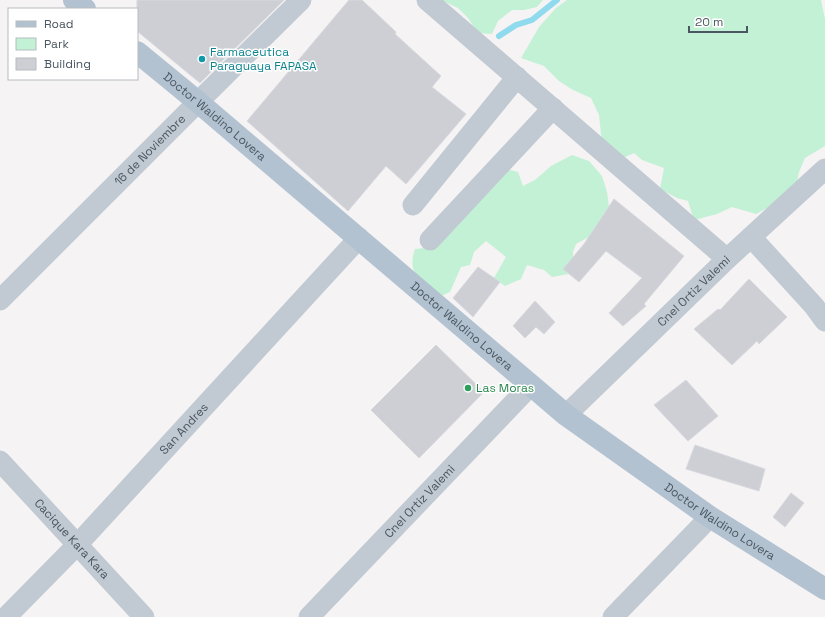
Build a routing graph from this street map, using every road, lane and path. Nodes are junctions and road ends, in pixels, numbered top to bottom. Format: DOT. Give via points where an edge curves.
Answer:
graph roads {
  1 [pos="74,0"];
  2 [pos="301,0"];
  3 [pos="427,0"];
  4 [pos="84,8"];
  5 [pos="138,53"];
  6 [pos="517,77"];
  7 [pos="198,102"];
  8 [pos="553,108"];
  9 [pos="825,169"];
  10 [pos="413,205"];
  11 [pos="751,237"];
  12 [pos="359,238"];
  13 [pos="430,240"];
  14 [pos="727,259"];
  15 [pos="0,300"];
  16 [pos="821,311"];
  17 [pos="530,385"];
  18 [pos="566,415"];
  19 [pos="0,461"];
  20 [pos="710,517"];
  21 [pos="77,545"];
  22 [pos="825,589"];
  23 [pos="6,617"];
  24 [pos="144,617"];
  25 [pos="309,617"];
  26 [pos="613,617"];
  1 -- 4 [label="main road"];
  2 -- 7 [label="street, 16 de Noviembre"];
  3 -- 6 [label="street"];
  5 -- 7 [label="main road, Doctor Waldino Lovera"];
  6 -- 8 [label="street"];
  6 -- 10 [label="street"];
  7 -- 12 [label="main road, Doctor Waldino Lovera"];
  7 -- 15 [label="street, 16 de Noviembre"];
  8 -- 13 [label="street"];
  8 -- 14 [label="street"];
  9 -- 11 [label="street, Cnel Ortiz Valemi"];
  11 -- 14 [label="street, Cnel Ortiz Valemi"];
  11 -- 16 [label="street"];
  12 -- 17 [label="main road, Doctor Waldino Lovera"];
  12 -- 21 [label="street, San Andres"];
  14 -- 18 [label="street, Cnel Ortiz Valemi"];
  17 -- 18 [label="main road, Doctor Waldino Lovera"];
  17 -- 25 [label="street, Cnel Ortiz Valemi"];
  18 -- 20 [label="main road, Doctor Waldino Lovera"];
  19 -- 21 [label="street, Cacique Kara Kara"];
  20 -- 22 [label="main road, Doctor Waldino Lovera"];
  20 -- 26 [label="street"];
  21 -- 23 [label="street, San Andres"];
  21 -- 24 [label="street, Cacique Kara Kara"];
}
